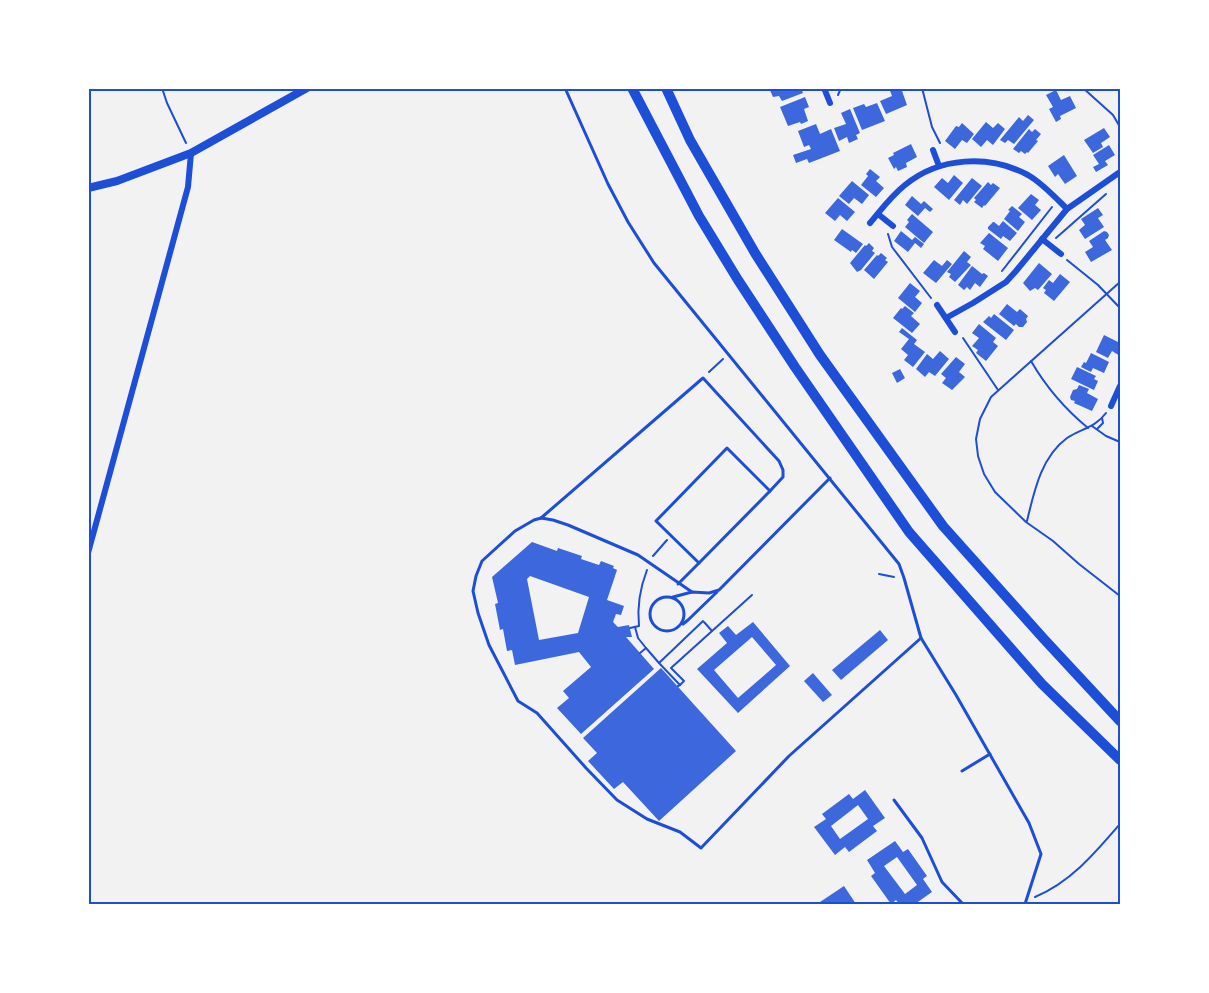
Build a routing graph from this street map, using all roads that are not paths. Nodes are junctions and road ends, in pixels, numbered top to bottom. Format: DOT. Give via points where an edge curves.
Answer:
graph roads {
  1 [pos="307,88"];
  2 [pos="565,88"];
  3 [pos="632,88"];
  4 [pos="666,88"];
  5 [pos="824,88"];
  6 [pos="830,103"];
  7 [pos="933,150"];
  8 [pos="191,153"];
  9 [pos="939,166"];
  10 [pos="1120,172"];
  11 [pos="88,188"];
  12 [pos="1066,209"];
  13 [pos="878,214"];
  14 [pos="870,223"];
  15 [pos="893,226"];
  16 [pos="1042,239"];
  17 [pos="1061,254"];
  18 [pos="936,305"];
  19 [pos="946,318"];
  20 [pos="955,332"];
  21 [pos="1120,390"];
  22 [pos="1111,405"];
  23 [pos="830,478"];
  24 [pos="770,491"];
  25 [pos="541,518"];
  26 [pos="88,552"];
  27 [pos="699,563"];
  28 [pos="678,584"];
  29 [pos="719,591"];
  30 [pos="692,592"];
  31 [pos="673,597"];
  32 [pos="679,627"];
  33 [pos="921,638"];
  34 [pos="1120,721"];
  35 [pos="990,754"];
  36 [pos="1120,760"];
  37 [pos="962,771"];
  38 [pos="894,800"];
  39 [pos="1026,902"];
  40 [pos="963,904"];
  41 [pos="1020,904"];
  1 -- 8 [label="street"];
  2 -- 23 [label="lane" via="608,184 654,263"];
  3 -- 36 [label="highway" via="699,216 738,280 909,532 1042,684"];
  4 -- 34 [label="highway" via="690,140 755,253 833,374 943,526"];
  5 -- 6 [label="street"];
  7 -- 9 [label="street"];
  8 -- 11 [label="street" via="117,182"];
  8 -- 26 [label="street" via="188,188"];
  9 -- 12 [label="street" via="971,161 1003,166 1029,176"];
  9 -- 13 [label="street" via="906,184"];
  10 -- 12 [label="street"];
  12 -- 16 [label="street"];
  13 -- 14 [label="street"];
  13 -- 15 [label="street"];
  16 -- 17 [label="street"];
  16 -- 19 [label="street" via="1006,282"];
  18 -- 19 [label="street"];
  19 -- 20 [label="street"];
  21 -- 22 [label="street"];
  23 -- 29 [label="lane"];
  23 -- 33 [label="lane" via="899,564"];
  24 -- 25 [label="lane" via="783,477 779,461 703,378"];
  24 -- 27 [label="lane"];
  24 -- 27 [label="lane" via="727,448 656,521"];
  25 -- 28 [label="lane" via="568,525 638,555"];
  25 -- 33 [label="lane" via="515,531 482,561 473,591 489,645 518,701 537,714 617,800 647,819 680,832 701,848 789,756"];
  27 -- 28 [label="lane"];
  28 -- 30 [label="lane"];
  29 -- 30 [label="lane"];
  29 -- 32 [label="lane"];
  30 -- 31 [label="lane"];
  31 -- 32 [label="lane" via="684,610"];
  31 -- 32 [label="lane" via="662,597 653,603 650,619 662,631"];
  33 -- 35 [label="lane"];
  35 -- 37 [label="lane"];
  35 -- 39 [label="lane" via="1029,823 1041,854"];
  38 -- 40 [label="lane" via="922,838 942,882"];
  39 -- 41 [label="lane"];
}
